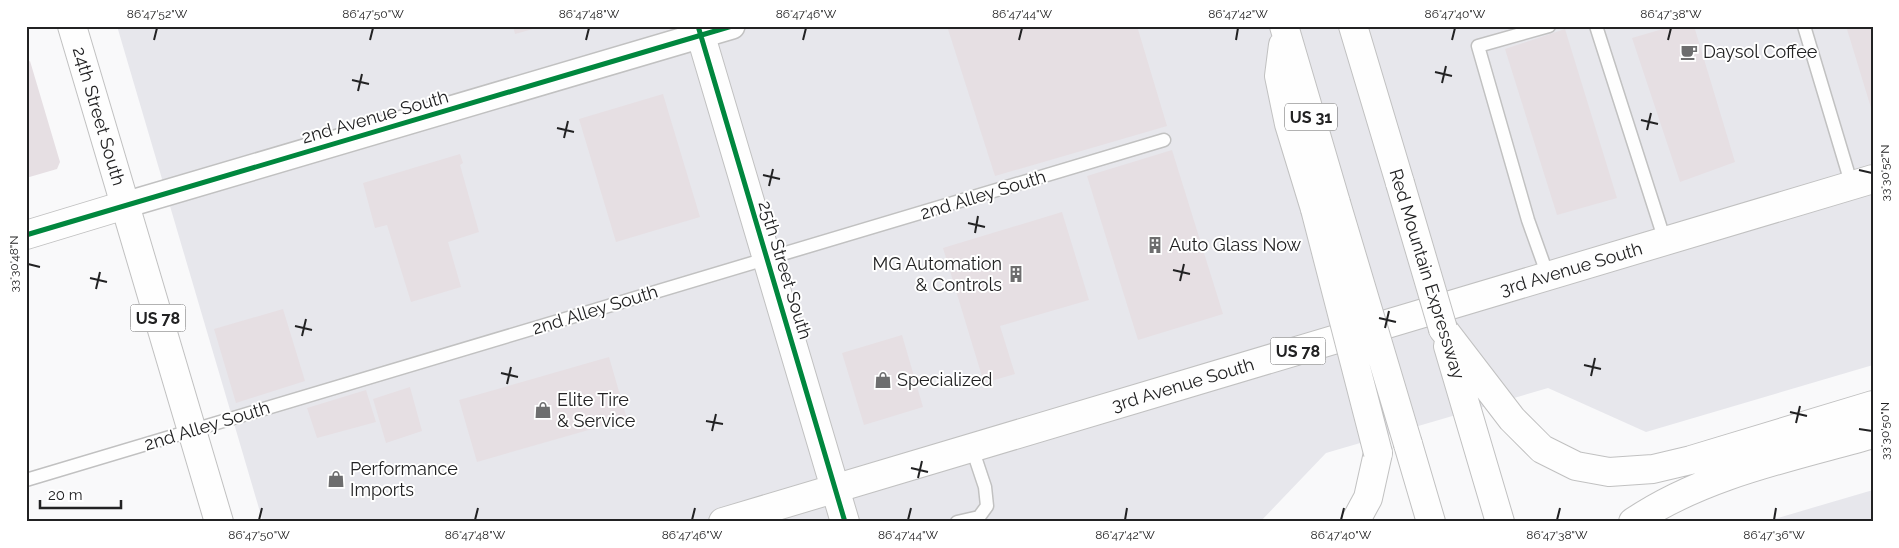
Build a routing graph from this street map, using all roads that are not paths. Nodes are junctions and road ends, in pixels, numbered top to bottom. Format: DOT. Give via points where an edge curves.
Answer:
graph roads {
  1 [pos="72,26"];
  2 [pos="732,26"];
  3 [pos="1353,26"];
  4 [pos="1548,26"];
  5 [pos="1596,26"];
  6 [pos="1804,26"];
  7 [pos="1285,29"];
  8 [pos="699,31"];
  9 [pos="1164,140"];
  10 [pos="1862,182"];
  11 [pos="125,205"];
  12 [pos="1326,206"];
  13 [pos="26,235"];
  14 [pos="1665,241"];
  15 [pos="767,259"];
  16 [pos="1548,276"];
  17 [pos="1443,329"];
  18 [pos="1873,405"];
  19 [pos="192,431"];
  20 [pos="1873,434"];
  21 [pos="972,448"];
  22 [pos="26,480"];
  23 [pos="835,488"];
  24 [pos="219,522"];
  25 [pos="723,522"];
  26 [pos="844,522"];
  27 [pos="957,522"];
  28 [pos="1354,522"];
  29 [pos="1431,522"];
  30 [pos="1500,522"];
  31 [pos="1634,522"];
  1 -- 11 [label="main road, 24th Street South / US 78"];
  2 -- 8 [label="street, 2nd Avenue South"];
  3 -- 17 [label="main road, Red Mountain Expressway, bridge"];
  4 -- 16 [label="lane" via="1478,46 1528,220"];
  5 -- 14 [label="lane"];
  6 -- 10 [label="lane"];
  7 -- 12 [label="main road" via="1279,76 1289,124"];
  8 -- 11 [label="street, 2nd Avenue South"];
  8 -- 15 [label="main road, 25th Street South"];
  9 -- 15 [label="lane, 2nd Alley South"];
  10 -- 14 [label="main road, 3rd Avenue South / US 78"];
  11 -- 13 [label="main road, 2nd Avenue South"];
  11 -- 19 [label="main road, 24th Street South / US 78"];
  12 -- 28 [label="main road, bridge" via="1378,453 1368,498"];
  12 -- 29 [label="main road, bridge" via="1408,444"];
  14 -- 16 [label="main road, 3rd Avenue South / US 78"];
  15 -- 19 [label="lane, 2nd Alley South"];
  15 -- 23 [label="main road, 25th Street South"];
  16 -- 21 [label="main road, 3rd Avenue South / US 78"];
  17 -- 18 [label="main road" via="1512,419 1542,449 1576,466 1609,472 1652,469 1691,460"];
  17 -- 30 [label="main road, Red Mountain Expressway"];
  19 -- 22 [label="lane, 2nd Alley South"];
  19 -- 24 [label="main road, 24th Street South / US 78"];
  20 -- 31 [label="main road" via="1738,473 1651,510"];
  21 -- 23 [label="main road, 3rd Avenue South / US 78"];
  21 -- 27 [label="lane" via="985,487 986,506 979,517"];
  23 -- 25 [label="main road, 3rd Avenue South / US 78"];
  23 -- 26 [label="main road, 25th Street South"];
}
